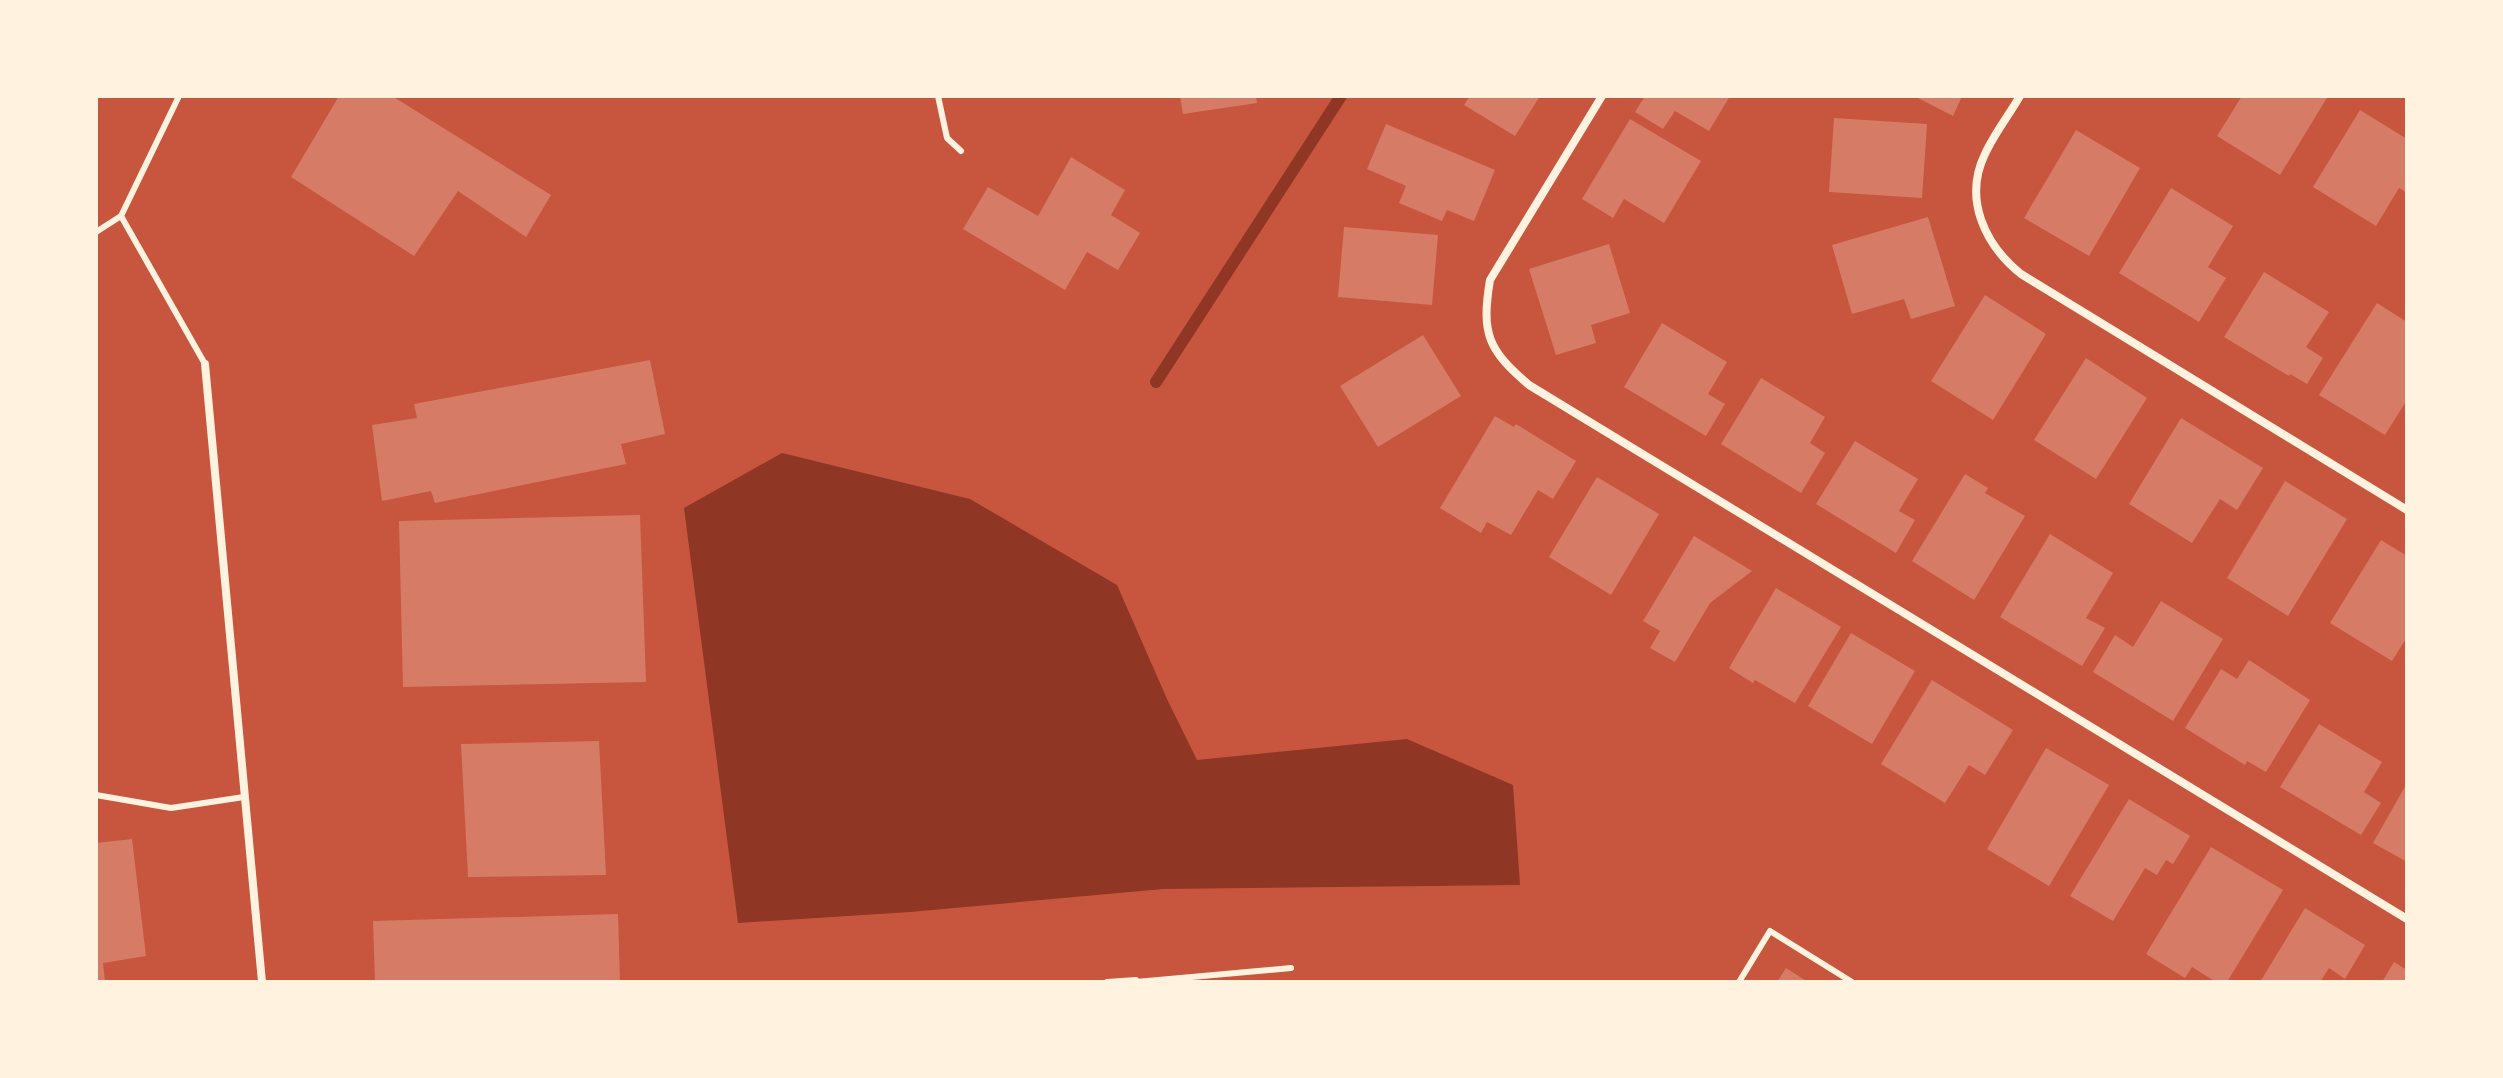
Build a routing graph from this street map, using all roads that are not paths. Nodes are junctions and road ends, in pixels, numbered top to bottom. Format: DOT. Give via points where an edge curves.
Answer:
graph roads {
  1 [pos="179,96"];
  2 [pos="938,96"];
  3 [pos="1602,96"];
  4 [pos="2020,96"];
  5 [pos="961,151"];
  6 [pos="121,216"];
  7 [pos="96,232"];
  8 [pos="205,364"];
  9 [pos="2407,510"];
  10 [pos="96,795"];
  11 [pos="244,797"];
  12 [pos="2407,919"];
  13 [pos="1291,968"];
  14 [pos="1136,981"];
  15 [pos="262,982"];
  16 [pos="1107,982"];
  17 [pos="1739,982"];
  18 [pos="1852,982"];
  1 -- 6 [label="lane"];
  2 -- 5 [label="lane" via="947,138"];
  3 -- 12 [label="street" via="1490,280 1485,311 1501,361 1542,393"];
  4 -- 9 [label="street" via="1984,156 1977,182 1983,228 2005,261"];
  6 -- 7 [label="lane"];
  6 -- 8 [label="lane"];
  8 -- 11 [label="street"];
  10 -- 11 [label="lane" via="171,808"];
  11 -- 15 [label="street"];
  13 -- 14 [label="lane"];
  14 -- 16 [label="lane"];
  17 -- 18 [label="lane" via="1770,931"];
}
